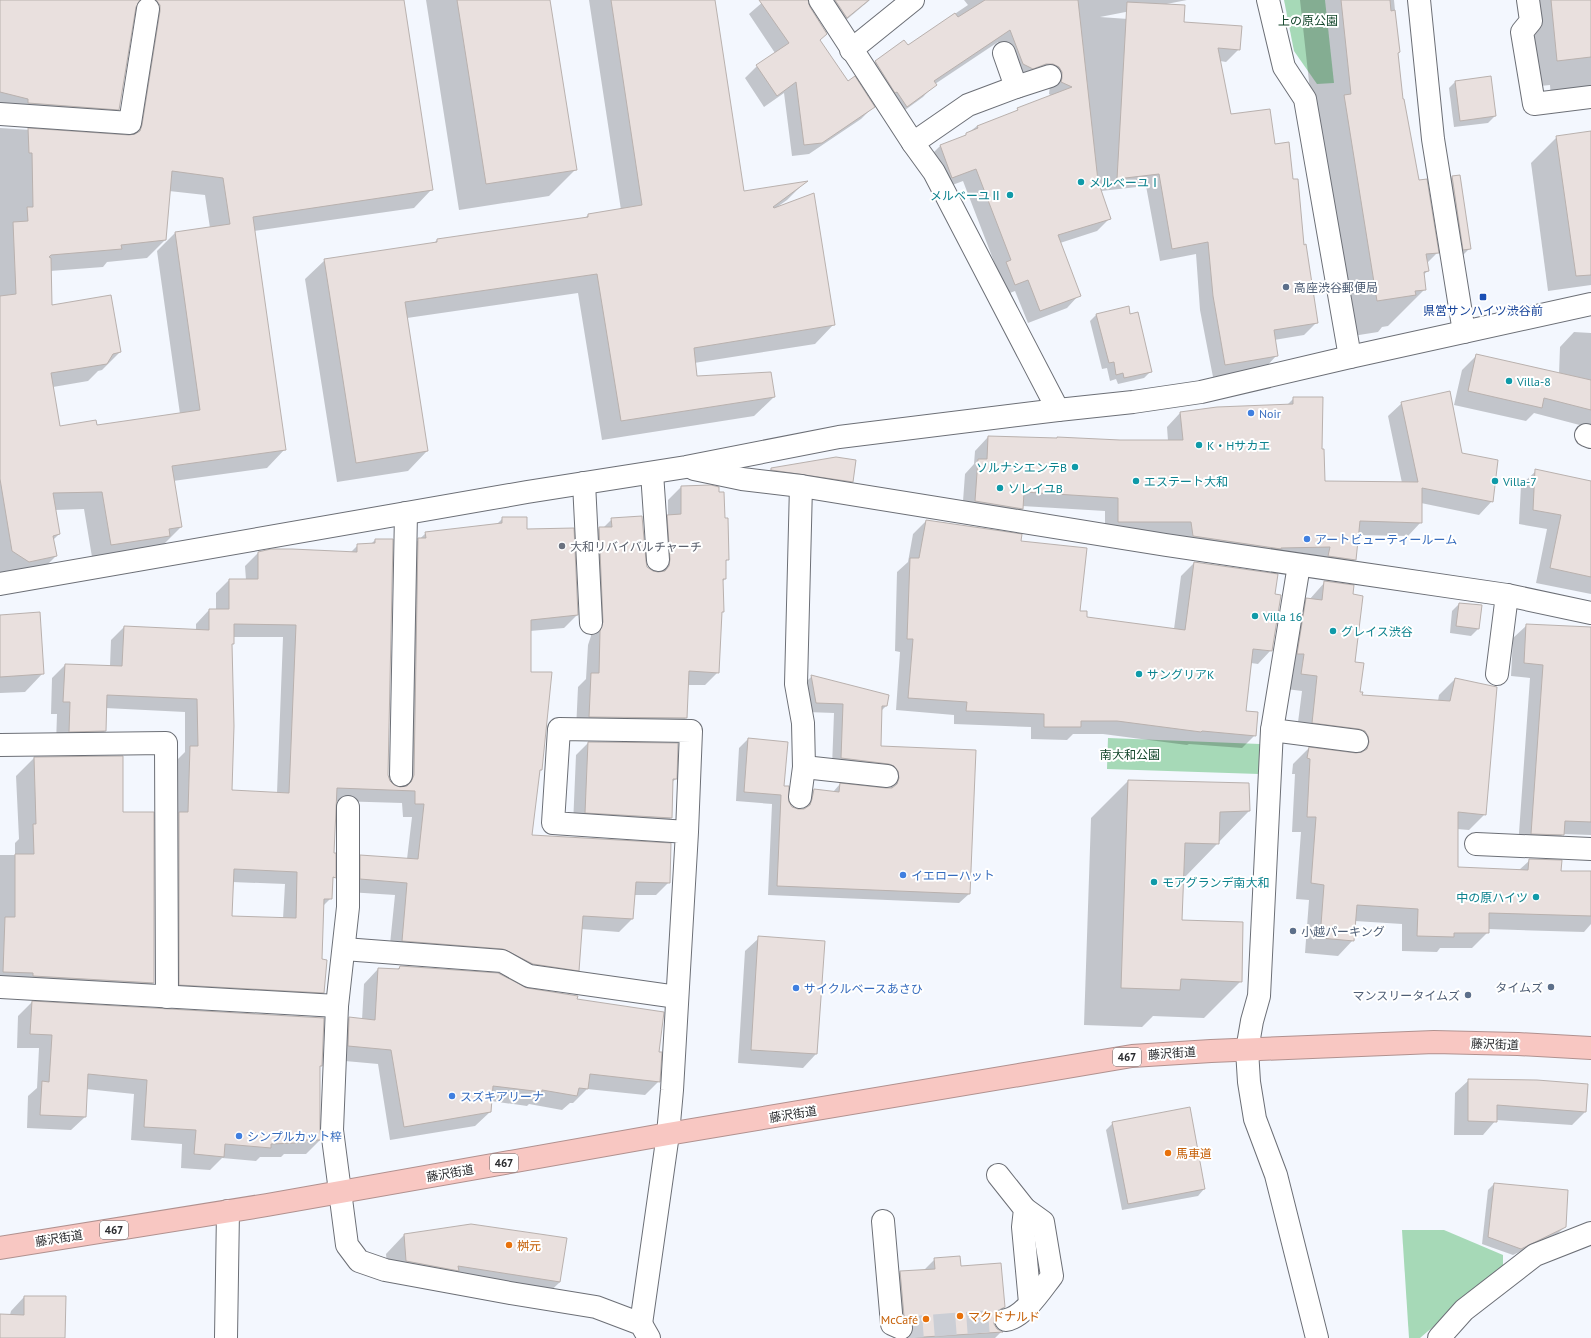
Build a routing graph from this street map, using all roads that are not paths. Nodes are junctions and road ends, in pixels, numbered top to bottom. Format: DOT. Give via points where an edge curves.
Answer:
graph roads {
  1 [pos="820,0"];
  2 [pos="914,0"];
  3 [pos="1268,0"];
  4 [pos="1419,0"];
  5 [pos="1528,0"];
  6 [pos="148,9"];
  7 [pos="851,50"];
  8 [pos="1004,53"];
  9 [pos="1050,76"];
  10 [pos="1016,86"];
  11 [pos="1591,97"];
  12 [pos="0,114"];
  13 [pos="913,144"];
  14 [pos="1591,304"];
  15 [pos="1464,332"];
  16 [pos="1350,357"];
  17 [pos="1058,410"];
  18 [pos="686,467"];
  19 [pos="652,473"];
  20 [pos="584,483"];
  21 [pos="801,486"];
  22 [pos="406,513"];
  23 [pos="658,560"];
  24 [pos="1299,565"];
  25 [pos="0,584"];
  26 [pos="1507,595"];
  27 [pos="1591,614"];
  28 [pos="591,623"];
  29 [pos="1497,674"];
  30 [pos="1272,730"];
  31 [pos="1357,741"];
  32 [pos="0,745"];
  33 [pos="804,767"];
  34 [pos="401,775"];
  35 [pos="887,776"];
  36 [pos="800,797"];
  37 [pos="348,807"];
  38 [pos="688,832"];
  39 [pos="1476,844"];
  40 [pos="1591,849"];
  41 [pos="344,949"];
  42 [pos="0,987"];
  43 [pos="167,996"];
  44 [pos="678,997"];
  45 [pos="337,1006"];
  46 [pos="1591,1048"];
  47 [pos="1247,1050"];
  48 [pos="668,1134"];
  49 [pos="998,1174"];
  50 [pos="340,1192"];
  51 [pos="228,1211"];
  52 [pos="883,1221"];
  53 [pos="1591,1233"];
  54 [pos="0,1248"];
  55 [pos="1006,1320"];
  56 [pos="901,1328"];
  57 [pos="645,1331"];
  58 [pos="226,1338"];
  59 [pos="1317,1338"];
  60 [pos="1439,1338"];
  1 -- 7 [label="street"];
  2 -- 7 [label="street"];
  3 -- 16 [label="street" via="1284,68 1305,99"];
  4 -- 15 [label="street" via="1434,139"];
  5 -- 11 [label="street" via="1531,21 1522,32 1534,104"];
  6 -- 12 [label="street" via="130,123"];
  7 -- 13 [label="street"];
  8 -- 10 [label="street"];
  9 -- 10 [label="street"];
  10 -- 13 [label="street" via="968,106"];
  13 -- 17 [label="street" via="934,172"];
  14 -- 15 [label="street"];
  15 -- 16 [label="street"];
  16 -- 17 [label="street" via="1201,392"];
  17 -- 18 [label="street" via="839,437"];
  18 -- 19 [label="street"];
  18 -- 21 [label="street" via="742,479"];
  19 -- 20 [label="street"];
  19 -- 23 [label="street"];
  20 -- 22 [label="street"];
  20 -- 28 [label="street"];
  21 -- 24 [label="street"];
  21 -- 33 [label="street" via="796,684 803,723"];
  22 -- 25 [label="street"];
  22 -- 34 [label="street"];
  24 -- 26 [label="street"];
  24 -- 30 [label="street"];
  26 -- 27 [label="street"];
  26 -- 29 [label="street"];
  30 -- 31 [label="street"];
  30 -- 47 [label="street" via="1259,996"];
  32 -- 43 [label="street" via="166,743"];
  33 -- 35 [label="street"];
  33 -- 36 [label="street"];
  37 -- 41 [label="street" via="348,907"];
  38 -- 38 [label="street" via="554,822 558,729 691,731"];
  38 -- 44 [label="street"];
  39 -- 40 [label="street"];
  41 -- 44 [label="street" via="502,961 529,976"];
  41 -- 45 [label="street"];
  42 -- 43 [label="street"];
  43 -- 45 [label="street"];
  44 -- 48 [label="street"];
  45 -- 50 [label="street" via="332,1130"];
  46 -- 47 [label="highway, 藤沢街道 / 467" via="1434,1042"];
  47 -- 48 [label="highway, 藤沢街道 / 467" via="1132,1056"];
  47 -- 59 [label="street" via="1255,1119 1276,1175"];
  48 -- 50 [label="highway, 藤沢街道 / 467"];
  48 -- 57 [label="street"];
  49 -- 55 [label="street" via="1026,1209 1023,1227 1030,1303 1014,1319"];
  50 -- 51 [label="highway, 藤沢街道 / 467"];
  50 -- 57 [label="street" via="347,1245 359,1261 385,1270 596,1307"];
  51 -- 54 [label="highway, 藤沢街道 / 467"];
  51 -- 58 [label="street"];
  52 -- 56 [label="street" via="892,1324"];
  53 -- 60 [label="street" via="1535,1255 1464,1310"];
}
